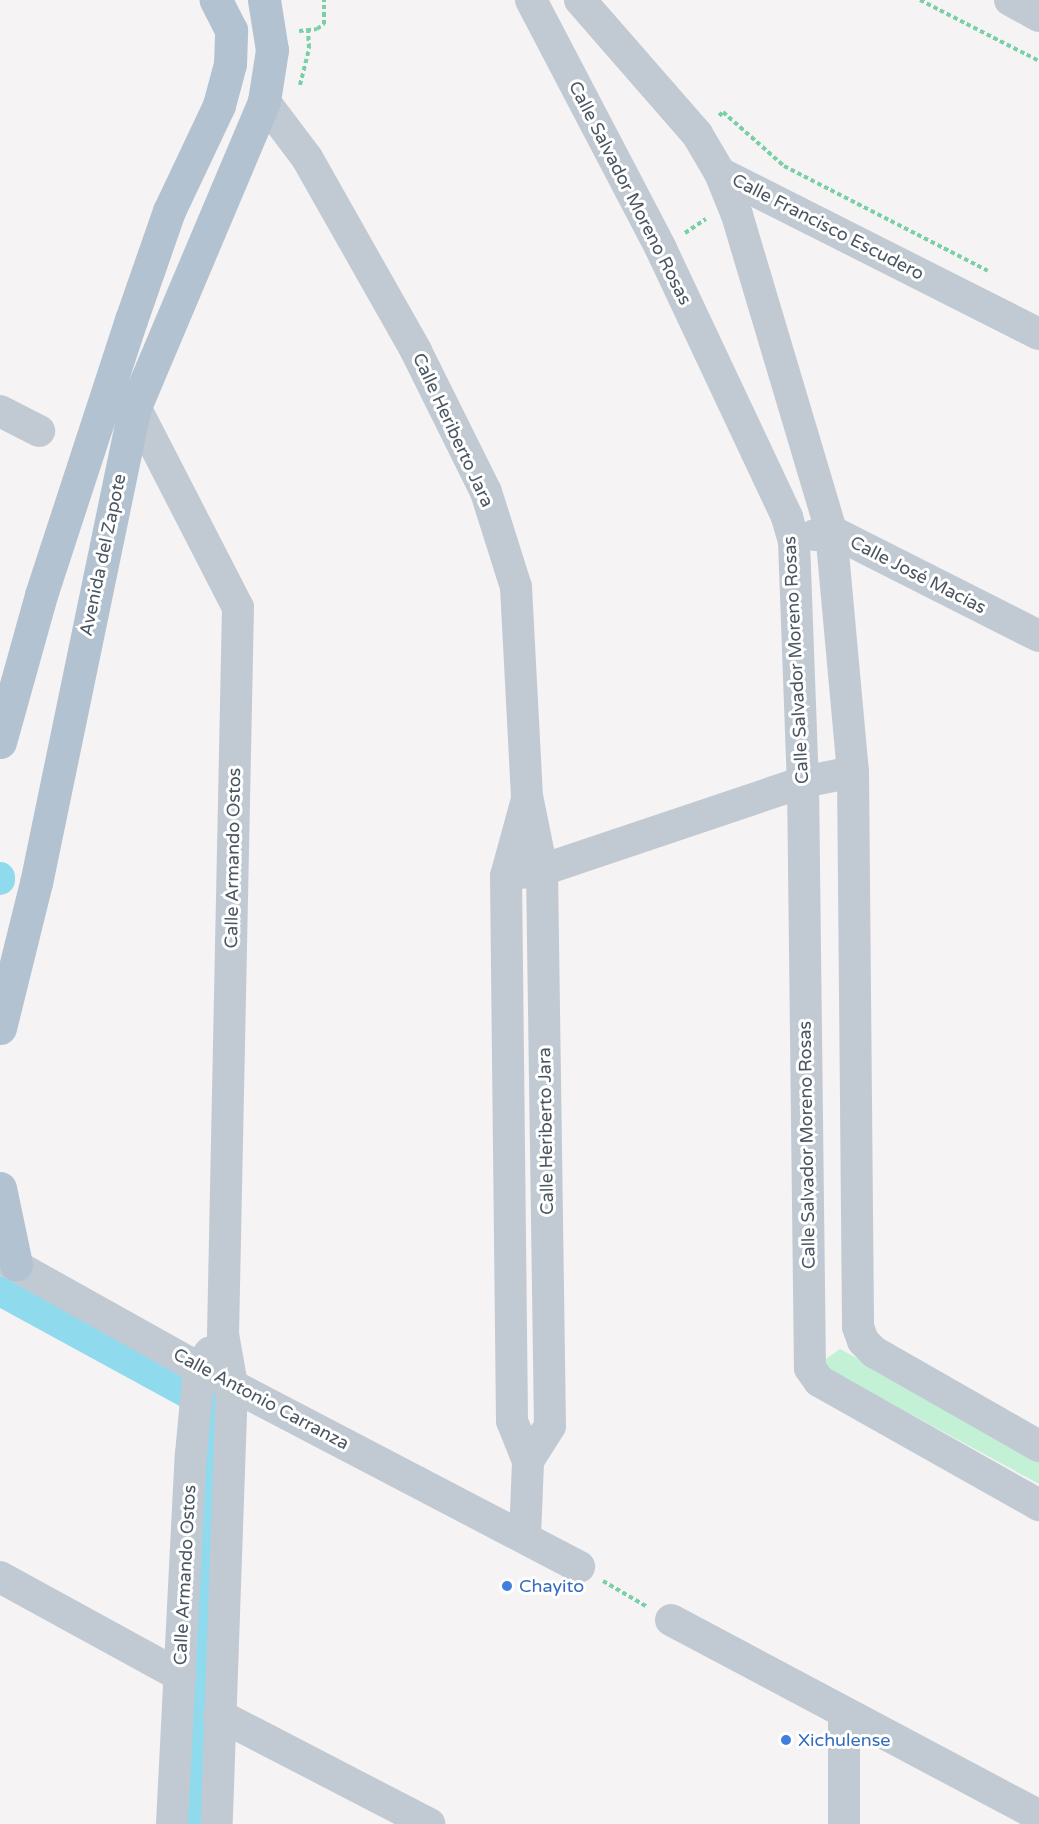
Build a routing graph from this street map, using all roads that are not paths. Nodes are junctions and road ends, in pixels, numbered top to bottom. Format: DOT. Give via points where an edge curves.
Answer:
graph roads {
  1 [pos="216,0"];
  2 [pos="264,0"];
  3 [pos="531,0"];
  4 [pos="580,0"];
  5 [pos="1010,0"];
  6 [pos="1039,16"];
  7 [pos="264,101"];
  8 [pos="720,173"];
  9 [pos="1039,334"];
  10 [pos="135,407"];
  11 [pos="0,411"];
  12 [pos="39,431"];
  13 [pos="831,531"];
  14 [pos="794,541"];
  15 [pos="1039,636"];
  16 [pos="0,742"];
  17 [pos="853,772"];
  18 [pos="803,782"];
  19 [pos="527,796"];
  20 [pos="542,870"];
  21 [pos="506,876"];
  22 [pos="0,1028"];
  23 [pos="0,1188"];
  24 [pos="8,1261"];
  25 [pos="858,1304"];
  26 [pos="808,1308"];
  27 [pos="223,1335"];
  28 [pos="199,1368"];
  29 [pos="232,1385"];
  30 [pos="1039,1446"];
  31 [pos="528,1461"];
  32 [pos="1039,1505"];
  33 [pos="525,1537"];
  34 [pos="579,1568"];
  35 [pos="0,1577"];
  36 [pos="671,1620"];
  37 [pos="181,1676"];
  38 [pos="844,1713"];
  39 [pos="219,1715"];
  40 [pos="1039,1816"];
  41 [pos="172,1824"];
  42 [pos="217,1824"];
  43 [pos="429,1824"];
  44 [pos="844,1824"];
  1 -- 16 [label="main road" via="231,30 230,64 219,105 169,211 131,320 41,595"];
  2 -- 7 [label="main road, Avenida del Zapote" via="272,50"];
  3 -- 14 [label="street, Calle Salvador Moreno Rosas" via="661,249"];
  4 -- 8 [label="street, Calle Francisco Escudero" via="697,134"];
  5 -- 6 [label="street"];
  7 -- 10 [label="main road, Avenida del Zapote"];
  7 -- 19 [label="street, Calle Heriberto Jara" via="307,158 416,351 486,492 516,587"];
  8 -- 9 [label="street, Calle Francisco Escudero"];
  8 -- 13 [label="street" via="737,215"];
  10 -- 22 [label="main road, Avenida del Zapote" via="36,883"];
  10 -- 27 [label="street, Calle Armando Ostos" via="238,607"];
  11 -- 12 [label="street"];
  13 -- 14 [label="street, Calle José Macías"];
  13 -- 15 [label="street, Calle José Macías"];
  13 -- 17 [label="street"];
  14 -- 18 [label="street, Calle Salvador Moreno Rosas"];
  17 -- 18 [label="street"];
  17 -- 25 [label="street"];
  18 -- 20 [label="street"];
  18 -- 26 [label="street, Calle Salvador Moreno Rosas"];
  19 -- 20 [label="street, Calle Heriberto Jara"];
  19 -- 21 [label="street, Calle Heriberto Jara"];
  20 -- 21 [label="street"];
  20 -- 31 [label="street, Calle Heriberto Jara" via="550,1426"];
  21 -- 31 [label="street, Calle Heriberto Jara" via="512,1421"];
  23 -- 24 [label="main road"];
  24 -- 28 [label="street, Calle Antonio Carranza"];
  25 -- 26 [label="street"];
  25 -- 30 [label="street" via="861,1334 874,1352"];
  26 -- 32 [label="street, Calle Salvador Moreno Rosas" via="810,1368 819,1381"];
  27 -- 28 [label="street"];
  27 -- 29 [label="street, Calle Armando Ostos"];
  28 -- 29 [label="street, Calle Antonio Carranza"];
  28 -- 37 [label="street, Calle Armando Ostos"];
  29 -- 33 [label="street, Calle Antonio Carranza"];
  29 -- 39 [label="street, Calle Armando Ostos"];
  31 -- 33 [label="street, Calle Heriberto Jara"];
  33 -- 34 [label="street, Calle Antonio Carranza"];
  35 -- 37 [label="street"];
  36 -- 38 [label="street"];
  37 -- 41 [label="street, Calle Armando Ostos"];
  38 -- 40 [label="street"];
  38 -- 44 [label="street"];
  39 -- 42 [label="street, Calle Armando Ostos"];
  39 -- 43 [label="street"];
}
